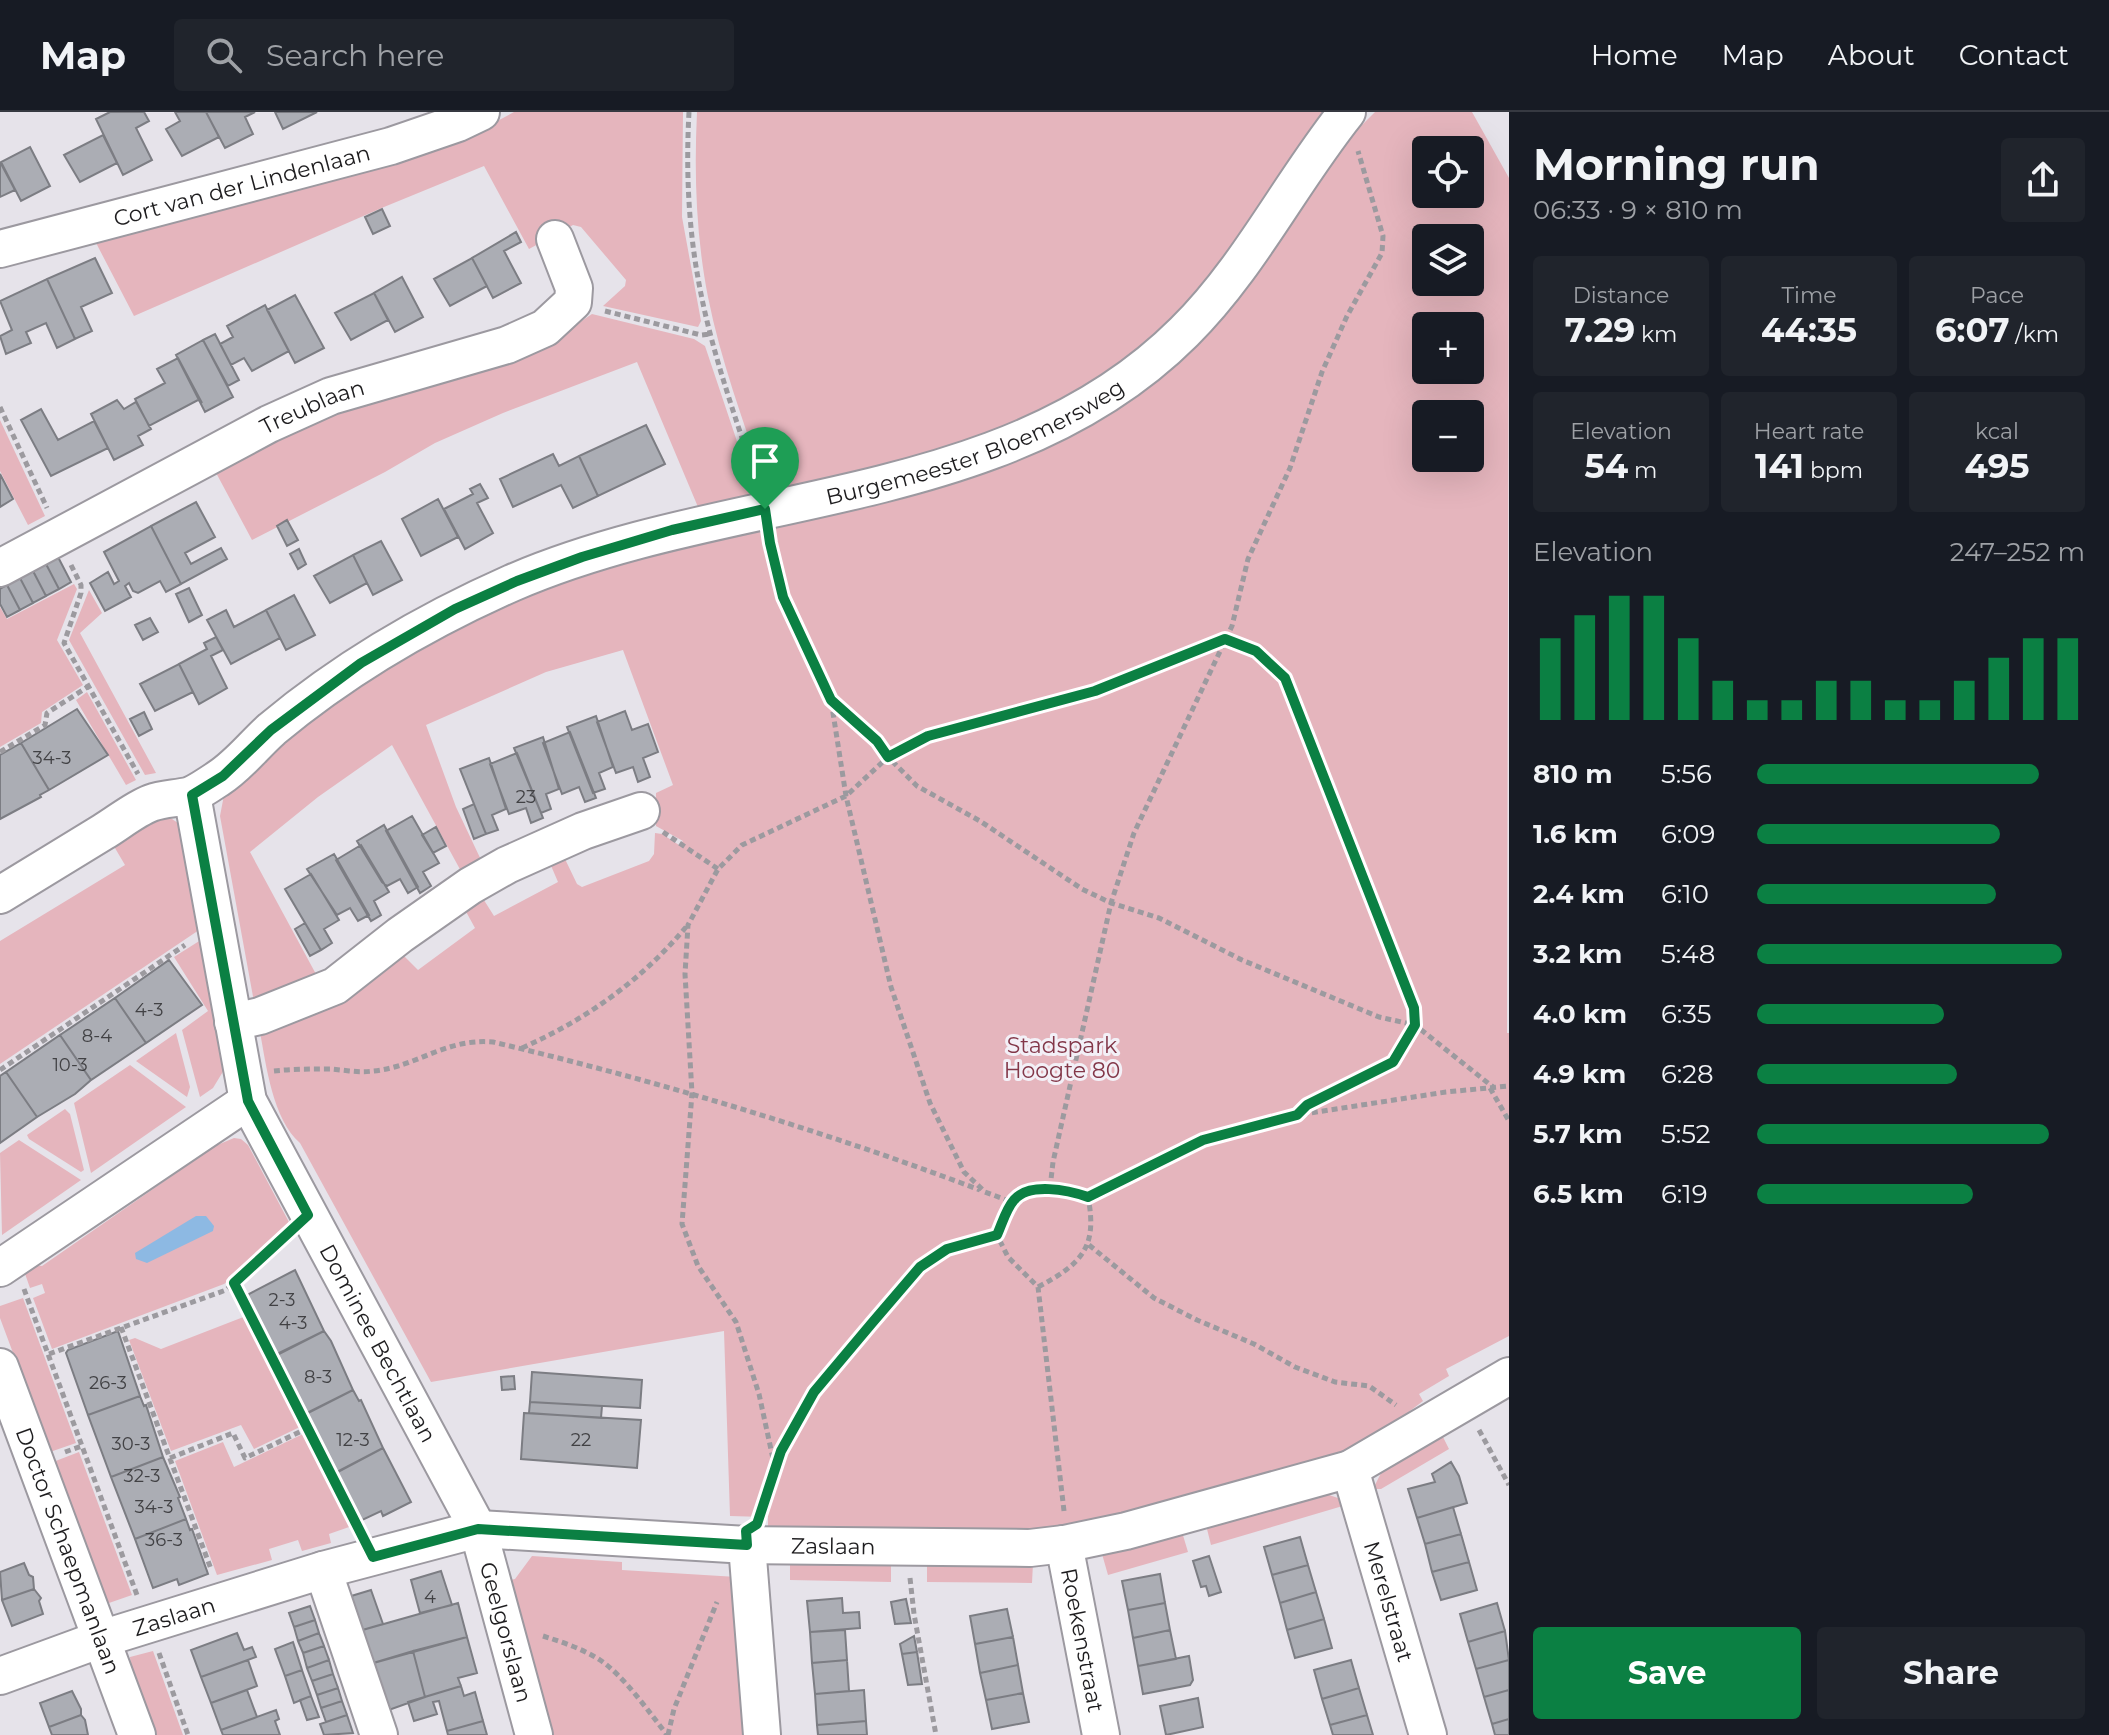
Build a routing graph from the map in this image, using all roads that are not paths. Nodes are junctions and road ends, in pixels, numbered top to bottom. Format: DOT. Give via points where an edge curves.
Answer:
graph roads {
  1 [pos="481,112"];
  2 [pos="1346,113"];
  3 [pos="555,239"];
  4 [pos="0,249"];
  5 [pos="0,568"];
  6 [pos="192,795"];
  7 [pos="641,811"];
  8 [pos="0,895"];
  9 [pos="233,1022"];
  10 [pos="246,1088"];
  11 [pos="4,1266"];
  12 [pos="0,1367"];
  13 [pos="1509,1376"];
  14 [pos="1350,1469"];
  15 [pos="478,1529"];
  16 [pos="1064,1544"];
  17 [pos="748,1553"];
  18 [pos="323,1570"];
  19 [pos="101,1639"];
  20 [pos="0,1676"];
  21 [pos="137,1735"];
  22 [pos="379,1735"];
  23 [pos="534,1735"];
  24 [pos="762,1735"];
  25 [pos="1101,1735"];
  26 [pos="1428,1735"];
  1 -- 4 [label="street, Cort van der Lindenlaan" via="391,146"];
  2 -- 6 [label="street, Burgemeester Bloemersweg" via="1184,333 1098,400 1046,430 996,450 903,478 672,530 517,581 455,609 361,663 271,730 223,776"];
  3 -- 5 [label="street, Treublaan" via="574,288 573,302 545,328 507,345 306,407"];
  6 -- 8 [label="street, Burgemeester Bloemersweg" via="151,803"];
  6 -- 9 [label="street, Dominee Bechtlaan"];
  7 -- 9 [label="street" via="544,846 470,886 335,986"];
  9 -- 10 [label="street, Dominee Bechtlaan"];
  10 -- 11 [label="street"];
  10 -- 15 [label="street, Dominee Bechtlaan" via="308,1215"];
  12 -- 19 [label="street, Doctor Schaepmanlaan"];
  13 -- 14 [label="street, Zaslaan"];
  14 -- 16 [label="street, Zaslaan"];
  14 -- 26 [label="street, Merelstraat"];
  15 -- 17 [label="street, Zaslaan"];
  15 -- 18 [label="street, Zaslaan"];
  15 -- 23 [label="street, Geelgorslaan"];
  16 -- 17 [label="street, Zaslaan"];
  16 -- 25 [label="street, Roekenstraat"];
  17 -- 24 [label="street"];
  18 -- 19 [label="street, Zaslaan"];
  18 -- 22 [label="street"];
  19 -- 20 [label="street, Zaslaan"];
  19 -- 21 [label="street, Doctor Schaepmanlaan"];
}
